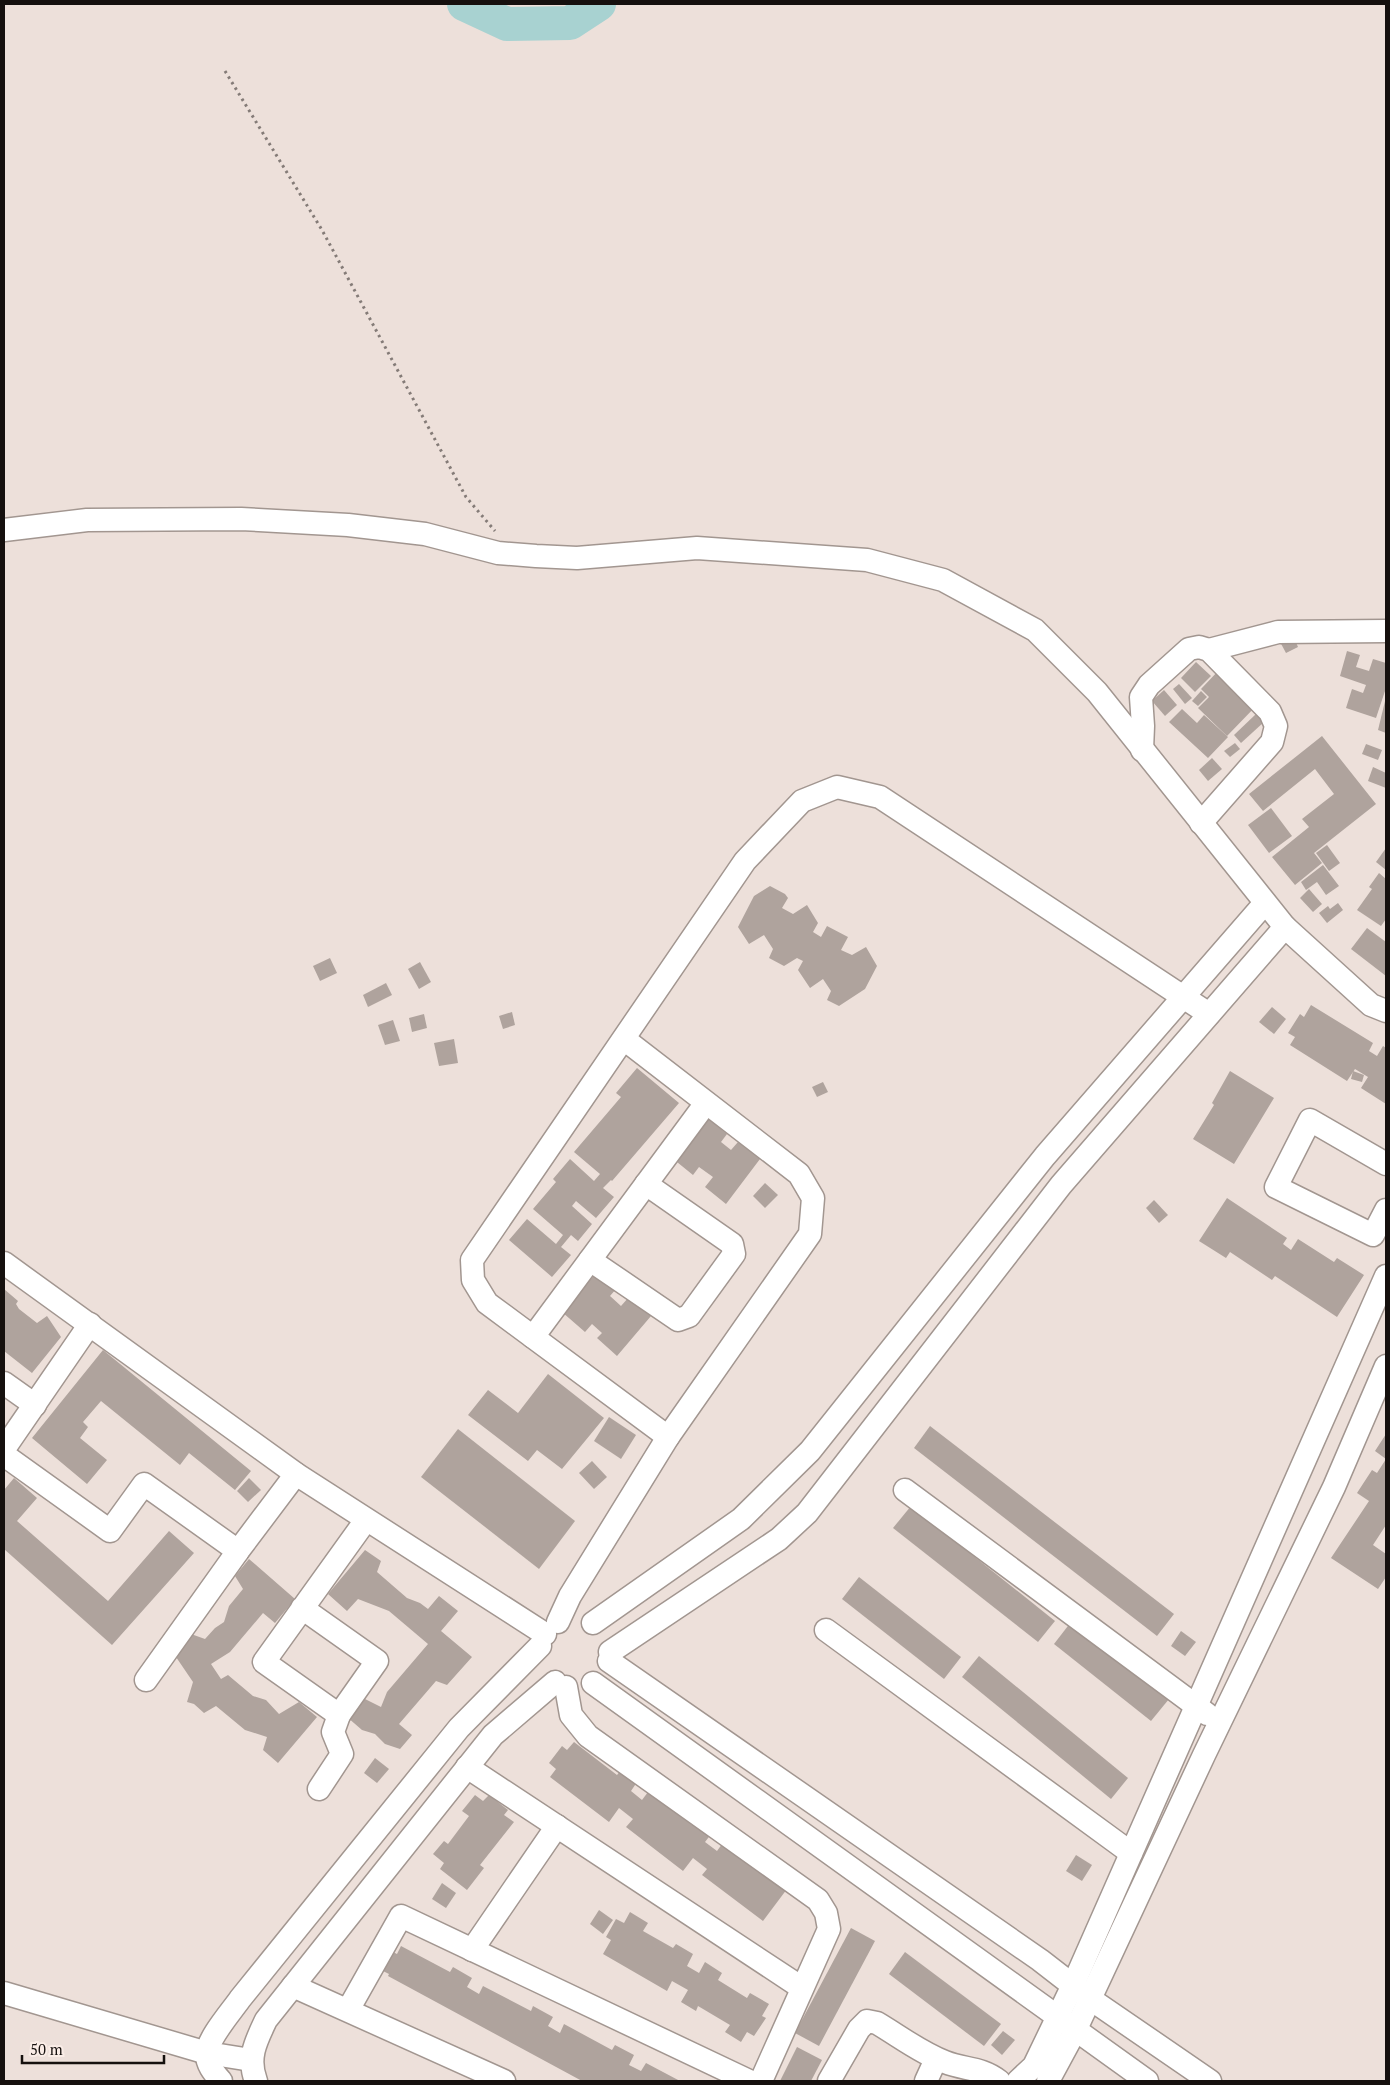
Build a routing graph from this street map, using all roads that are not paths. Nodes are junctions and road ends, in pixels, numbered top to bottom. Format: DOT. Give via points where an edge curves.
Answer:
graph roads {
  1 [pos="4,530"];
  2 [pos="1386,631"];
  3 [pos="1209,650"];
  4 [pos="1142,750"];
  5 [pos="1201,823"];
  6 [pos="1265,903"];
  7 [pos="1285,927"];
  8 [pos="1183,997"];
  9 [pos="1386,1010"];
  10 [pos="1209,1014"];
  11 [pos="624,1039"];
  12 [pos="706,1103"];
  13 [pos="1386,1164"];
  14 [pos="646,1184"];
  15 [pos="1386,1212"];
  16 [pos="590,1260"];
  17 [pos="4,1263"];
  18 [pos="1386,1276"];
  19 [pos="90,1324"];
  20 [pos="533,1337"];
  21 [pos="1386,1366"];
  22 [pos="4,1383"];
  23 [pos="35,1405"];
  24 [pos="668,1437"];
  25 [pos="4,1449"];
  26 [pos="4,1454"];
  27 [pos="296,1474"];
  28 [pos="905,1490"];
  29 [pos="366,1520"];
  30 [pos="238,1551"];
  31 [pos="302,1608"];
  32 [pos="593,1623"];
  33 [pos="826,1630"];
  34 [pos="548,1634"];
  35 [pos="609,1656"];
  36 [pos="146,1680"];
  37 [pos="593,1683"];
  38 [pos="560,1684"];
  39 [pos="1196,1706"];
  40 [pos="339,1715"];
  41 [pos="1219,1724"];
  42 [pos="468,1767"];
  43 [pos="319,1789"];
  44 [pos="556,1826"];
  45 [pos="1130,1853"];
  46 [pos="472,1950"];
  47 [pos="293,1986"];
  48 [pos="802,1988"];
  49 [pos="1081,1992"];
  50 [pos="4,1993"];
  51 [pos="348,2010"];
  52 [pos="1066,2024"];
  53 [pos="207,2053"];
  54 [pos="936,2058"];
  55 [pos="253,2070"];
  56 [pos="1025,2080"];
  57 [pos="220,2081"];
  58 [pos="504,2081"];
  59 [pos="749,2081"];
  60 [pos="761,2081"];
  61 [pos="828,2081"];
  62 [pos="926,2081"];
  63 [pos="1000,2081"];
  64 [pos="1048,2081"];
  65 [pos="1147,2081"];
  66 [pos="1210,2081"];
  1 -- 4 [label="street" via="87,520 241,519 425,534 498,553 527,555 577,558 697,548 867,560 943,580 1035,630 1097,692"];
  2 -- 3 [label="street" via="1278,632"];
  3 -- 4 [label="street" via="1189,649 1149,684 1141,697"];
  3 -- 5 [label="street" via="1270,712 1276,726 1272,742"];
  4 -- 5 [label="street"];
  5 -- 6 [label="street"];
  6 -- 7 [label="street"];
  6 -- 8 [label="street"];
  7 -- 9 [label="street" via="1371,1005"];
  7 -- 10 [label="street"];
  8 -- 10 [label="street"];
  8 -- 11 [label="street" via="880,797 837,787 802,801 745,861"];
  8 -- 32 [label="street" via="1045,1156 810,1452 741,1519"];
  10 -- 35 [label="street" via="1060,1185 806,1513 779,1538"];
  11 -- 12 [label="street"];
  11 -- 20 [label="street" via="472,1260 473,1280 487,1303"];
  12 -- 14 [label="street"];
  12 -- 24 [label="street" via="800,1174 812,1198 810,1234"];
  13 -- 15 [label="street" via="1310,1120 1276,1187 1373,1235"];
  14 -- 16 [label="street"];
  14 -- 16 [label="street" via="732,1244 734,1254 689,1316 678,1320"];
  16 -- 20 [label="street"];
  17 -- 19 [label="street"];
  18 -- 39 [label="street"];
  19 -- 23 [label="street"];
  19 -- 27 [label="street"];
  20 -- 24 [label="street"];
  21 -- 41 [label="street" via="1334,1487"];
  22 -- 23 [label="street"];
  23 -- 25 [label="street"];
  24 -- 34 [label="street"];
  26 -- 30 [label="street" via="110,1531 144,1484"];
  27 -- 29 [label="street"];
  27 -- 30 [label="street"];
  28 -- 39 [label="street"];
  29 -- 31 [label="street"];
  29 -- 34 [label="street"];
  30 -- 36 [label="street"];
  31 -- 40 [label="street" via="264,1662"];
  31 -- 40 [label="street" via="377,1661"];
  32 -- 34 [label="street" via="576,1618"];
  32 -- 35 [label="street" via="605,1635"];
  33 -- 45 [label="street"];
  34 -- 38 [label="street" via="540,1660 545,1672"];
  34 -- 53 [label="street" via="459,1728 240,1999 213,2038"];
  35 -- 37 [label="street" via="600,1677"];
  35 -- 49 [label="street"];
  37 -- 38 [label="street" via="585,1687"];
  37 -- 52 [label="street"];
  38 -- 42 [label="street" via="493,1735"];
  38 -- 48 [label="street" via="571,1715 588,1736 818,1900 826,1913 829,1929"];
  39 -- 41 [label="street"];
  39 -- 45 [label="street"];
  40 -- 43 [label="street" via="333,1732 342,1754"];
  41 -- 49 [label="street"];
  42 -- 44 [label="street"];
  42 -- 47 [label="street"];
  44 -- 46 [label="street"];
  44 -- 48 [label="street"];
  45 -- 49 [label="street"];
  46 -- 51 [label="street" via="401,1916"];
  46 -- 59 [label="street"];
  47 -- 51 [label="street"];
  47 -- 55 [label="street" via="266,2020 254,2045"];
  48 -- 60 [label="street"];
  49 -- 52 [label="street"];
  49 -- 66 [label="street"];
  50 -- 53 [label="street"];
  51 -- 58 [label="street"];
  52 -- 56 [label="street"];
  52 -- 64 [label="street"];
  52 -- 65 [label="street"];
  53 -- 55 [label="street"];
  53 -- 57 [label="street" via="210,2067"];
  54 -- 61 [label="street" via="867,2021 858,2029"];
  54 -- 62 [label="street"];
  54 -- 63 [label="street" via="984,2072"];
}
